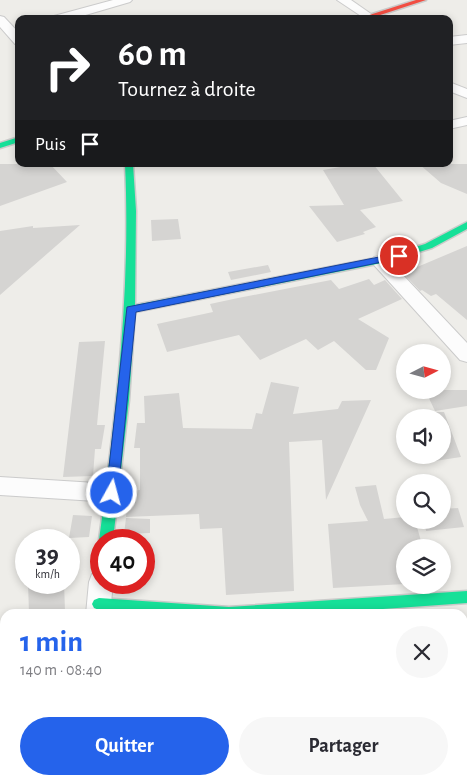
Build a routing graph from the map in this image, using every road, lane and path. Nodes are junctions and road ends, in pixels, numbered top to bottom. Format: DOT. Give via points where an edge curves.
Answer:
graph roads {
  1 [pos="126,0"];
  2 [pos="343,0"];
  3 [pos="423,0"];
  4 [pos="72,15"];
  5 [pos="362,15"];
  6 [pos="371,15"];
  7 [pos="0,20"];
  8 [pos="15,33"];
  9 [pos="467,39"];
  10 [pos="453,41"];
  11 [pos="453,88"];
  12 [pos="467,94"];
  13 [pos="467,121"];
  14 [pos="453,124"];
  15 [pos="15,140"];
  16 [pos="0,146"];
  17 [pos="129,167"];
  18 [pos="467,225"];
  19 [pos="380,261"];
  20 [pos="131,309"];
  21 [pos="467,355"];
  22 [pos="0,486"];
  23 [pos="112,493"];
  24 [pos="107,529"];
  25 [pos="467,597"];
  26 [pos="99,600"];
  27 [pos="189,609"];
  28 [pos="288,609"];
  1 -- 4 [label="street"];
  2 -- 5 [label="street"];
  3 -- 6 [label="street"];
  7 -- 8 [label="street"];
  9 -- 10 [label="street"];
  11 -- 12 [label="street"];
  13 -- 14 [label="street"];
  15 -- 16 [label="street"];
  17 -- 20 [label="street" via="133,220"];
  18 -- 19 [label="street" via="440,243"];
  19 -- 20 [label="street"];
  19 -- 21 [label="street"];
  20 -- 23 [label="street"];
  22 -- 23 [label="street"];
  23 -- 24 [label="street"];
  25 -- 28 [label="street"];
  26 -- 27 [label="street"];
}
